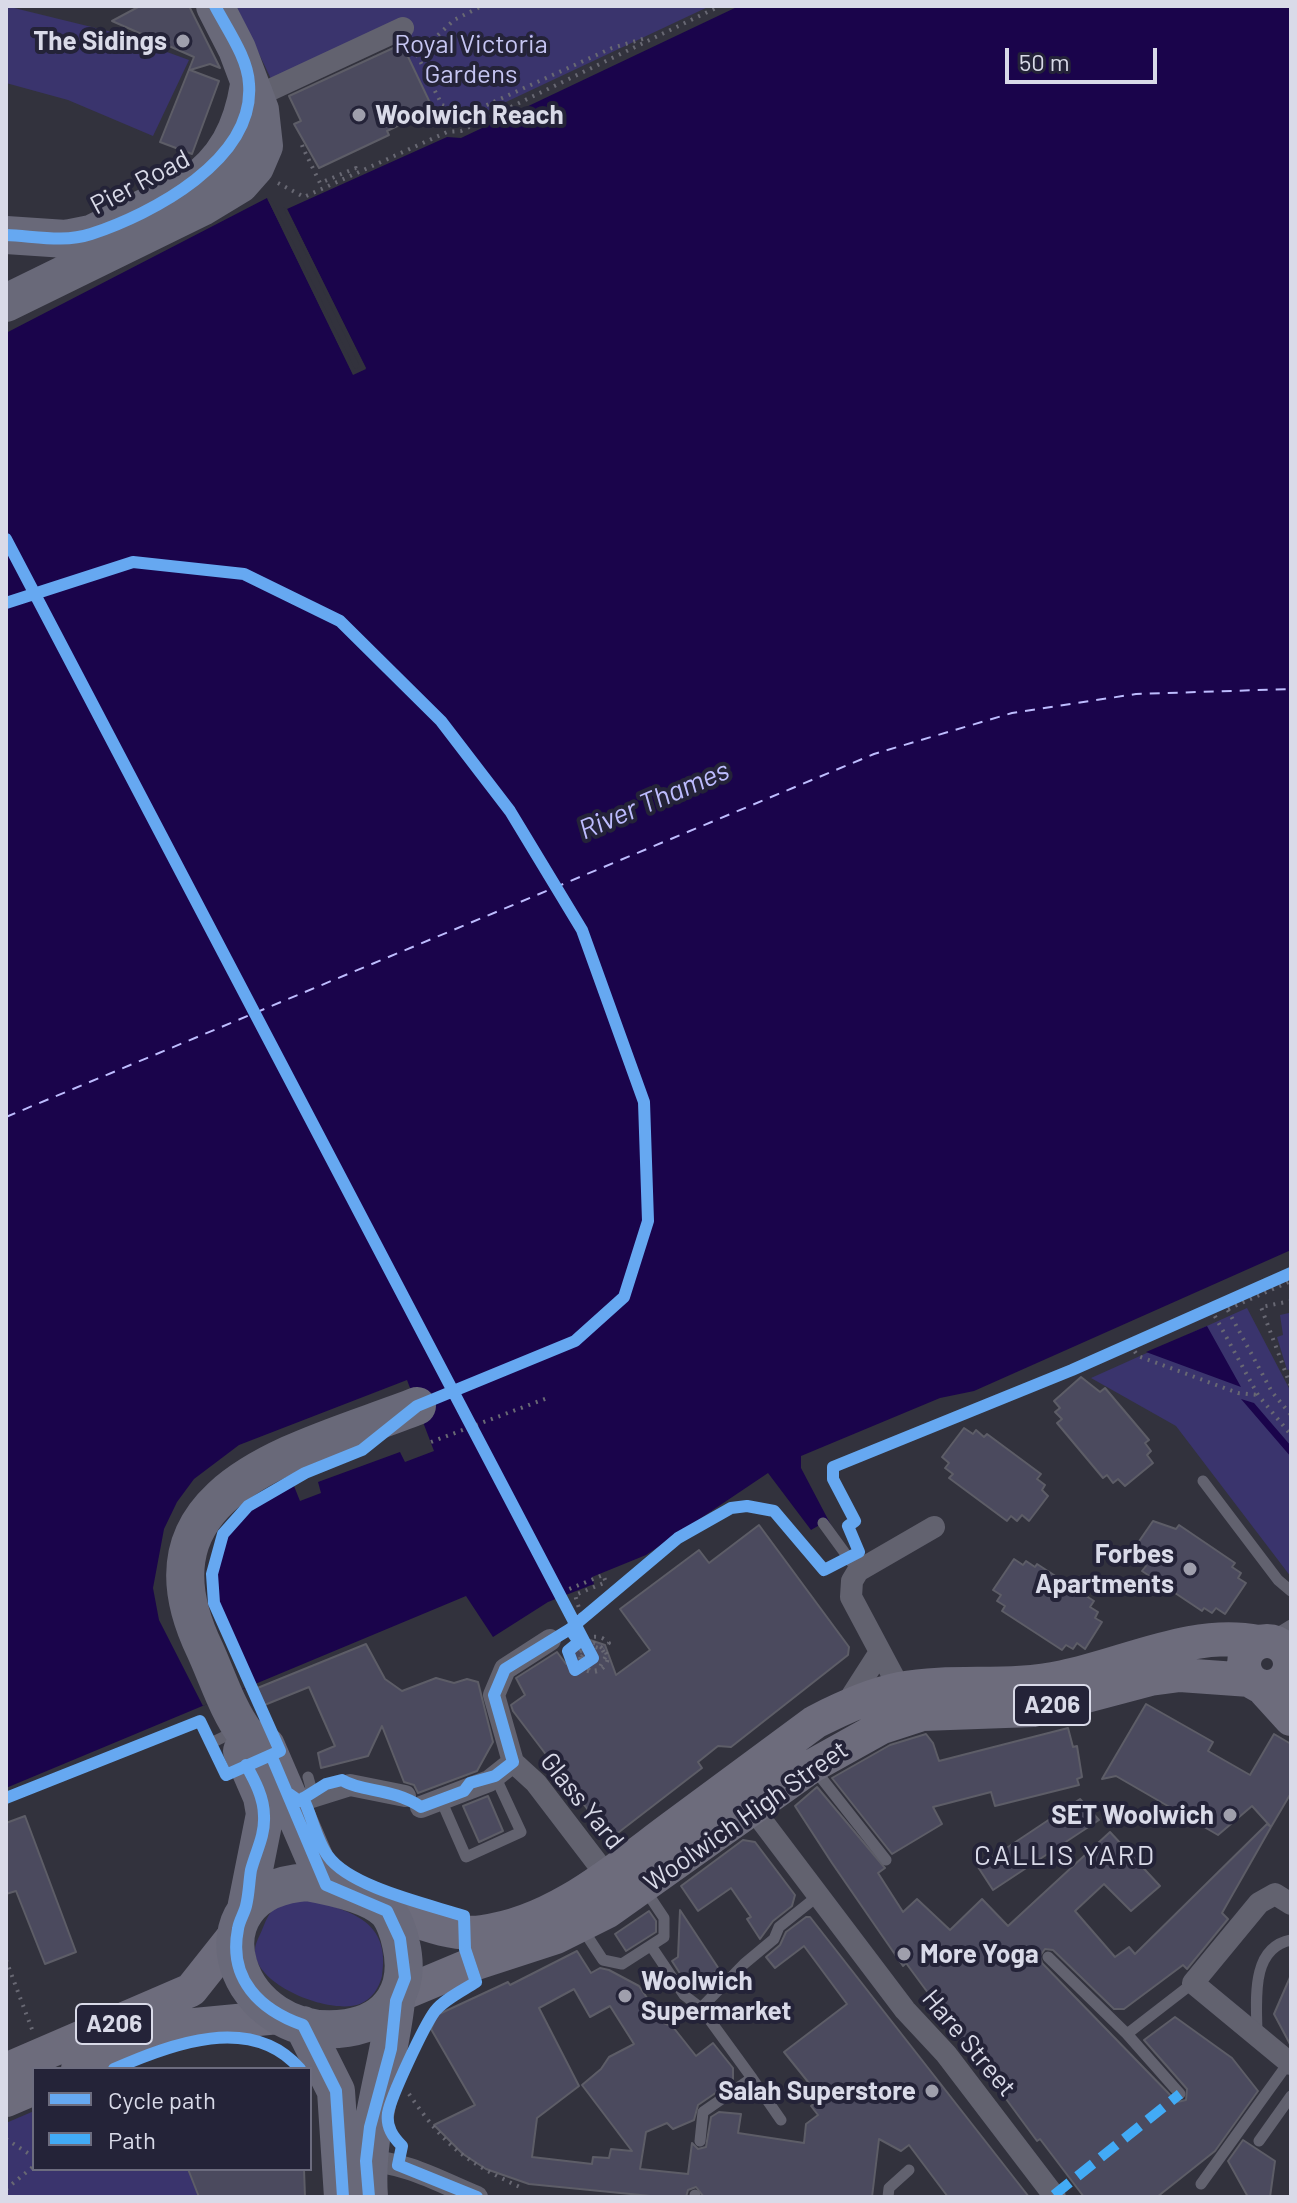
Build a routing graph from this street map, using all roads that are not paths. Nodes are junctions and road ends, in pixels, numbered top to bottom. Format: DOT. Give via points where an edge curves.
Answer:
graph roads {
  1 [pos="215,6"];
  2 [pos="403,28"];
  3 [pos="252,91"];
  4 [pos="6,235"];
  5 [pos="90,262"];
  6 [pos="6,278"];
  7 [pos="6,303"];
  8 [pos="417,1406"];
  9 [pos="1203,1481"];
  10 [pos="823,1523"];
  11 [pos="934,1527"];
  12 [pos="858,1571"];
  13 [pos="1291,1591"];
  14 [pos="560,1634"];
  15 [pos="1282,1650"];
  16 [pos="880,1652"];
  17 [pos="1255,1683"];
  18 [pos="900,1689"];
  19 [pos="846,1705"];
  20 [pos="1291,1719"];
  21 [pos="232,1726"];
  22 [pos="812,1766"];
  23 [pos="504,1769"];
  24 [pos="422,1801"];
  25 [pos="753,1809"];
  26 [pos="290,1812"];
  27 [pos="886,1860"];
  28 [pos="607,1876"];
  29 [pos="326,1885"];
  30 [pos="643,1888"];
  31 [pos="819,1895"];
  32 [pos="1291,1904"];
  33 [pos="387,1911"];
  34 [pos="242,1920"];
  35 [pos="581,1925"];
  36 [pos="1291,1940"];
  37 [pos="651,1946"];
  38 [pos="1048,1957"];
  39 [pos="1193,1983"];
  40 [pos="397,1998"];
  41 [pos="701,2008"];
  42 [pos="178,2014"];
  43 [pos="291,2021"];
  44 [pos="1127,2034"];
  45 [pos="1257,2037"];
  46 [pos="1290,2063"];
  47 [pos="82,2067"];
  48 [pos="6,2070"];
  49 [pos="752,2078"];
  50 [pos="32,2089"];
  51 [pos="1180,2094"];
  52 [pos="1291,2096"];
  53 [pos="6,2100"];
  54 [pos="781,2120"];
  55 [pos="700,2141"];
  56 [pos="1259,2141"];
  57 [pos="909,2170"];
  58 [pos="368,2179"];
  59 [pos="1201,2184"];
  60 [pos="445,2191"];
  61 [pos="343,2197"];
  62 [pos="477,2197"];
  63 [pos="888,2197"];
  64 [pos="1055,2197"];
  1 -- 3 [label="highway, Pier Road"];
  2 -- 3 [label="street"];
  3 -- 4 [label="highway, Pier Road" via="235,139 189,186 91,234 66,239"];
  3 -- 5 [label="highway, Pier Road" via="263,122 264,146 248,176 228,193"];
  5 -- 6 [label="highway" via="36,268"];
  5 -- 7 [label="highway, Pier Road"];
  8 -- 21 [label="highway" via="269,1464 229,1488 199,1521 185,1560 186,1597"];
  9 -- 13 [label="lane"];
  10 -- 12 [label="lane"];
  11 -- 12 [label="street"];
  12 -- 16 [label="street" via="851,1597"];
  14 -- 23 [label="street, Glass Yard" via="505,1669 494,1695"];
  15 -- 17 [label="main road" via="1244,1659"];
  15 -- 18 [label="main road, Woolwich High Street / A206" via="1220,1637 1062,1678"];
  16 -- 18 [label="street"];
  16 -- 19 [label="street"];
  17 -- 20 [label="main road"];
  17 -- 22 [label="main road, Woolwich High Street / A206" via="1180,1675 1033,1710 922,1714 882,1727"];
  18 -- 19 [label="main road, Woolwich High Street / A206"];
  19 -- 28 [label="main road, Woolwich High Street / A206" via="815,1722"];
  21 -- 26 [label="highway" via="262,1797"];
  21 -- 26 [label="highway" via="266,1746"];
  22 -- 25 [label="main road, Woolwich High Street / A206"];
  22 -- 27 [label="lane"];
  23 -- 24 [label="street"];
  23 -- 24 [label="lane" via="521,1832 466,1857"];
  23 -- 28 [label="street, Glass Yard" via="536,1783"];
  24 -- 26 [label="street" via="350,1785"];
  25 -- 30 [label="main road, Woolwich High Street / A206"];
  25 -- 31 [label="street, Hare Street"];
  26 -- 29 [label="highway"];
  26 -- 34 [label="highway" via="252,1867"];
  28 -- 33 [label="main road, Woolwich High Street / A206" via="545,1912 483,1932 451,1931"];
  29 -- 33 [label="highway"];
  29 -- 34 [label="highway" via="307,1882 275,1888"];
  30 -- 35 [label="main road, Woolwich High Street / A206"];
  30 -- 37 [label="lane" via="664,1918 664,1937"];
  31 -- 41 [label="lane" via="779,1927 774,1939"];
  31 -- 64 [label="street, Hare Street"];
  32 -- 39 [label="street" via="1275,1894 1259,1903"];
  33 -- 40 [label="highway" via="403,1952 405,1978"];
  34 -- 42 [label="main road, A206"];
  34 -- 43 [label="highway" via="239,1972 246,1986"];
  35 -- 37 [label="lane" via="603,1960 622,1964"];
  35 -- 40 [label="main road, Woolwich High Street / A206"];
  36 -- 45 [label="lane" via="1266,1955 1258,1977"];
  37 -- 41 [label="lane" via="684,1995"];
  38 -- 44 [label="lane"];
  39 -- 44 [label="lane"];
  39 -- 45 [label="street"];
  40 -- 43 [label="highway" via="378,2019 360,2026 331,2029"];
  40 -- 58 [label="highway" via="391,2049 370,2127"];
  41 -- 49 [label="lane"];
  42 -- 43 [label="main road, A206"];
  42 -- 47 [label="main road, A206"];
  42 -- 48 [label="main road, A206"];
  43 -- 61 [label="highway" via="336,2091"];
  44 -- 51 [label="lane"];
  45 -- 46 [label="street"];
  46 -- 59 [label="lane"];
  49 -- 54 [label="lane"];
  49 -- 55 [label="lane" via="703,2112"];
  50 -- 53 [label="main road"];
  52 -- 56 [label="lane"];
  57 -- 63 [label="lane" via="889,2188"];
  58 -- 60 [label="street" via="398,2165"];
  60 -- 62 [label="street"];
}
